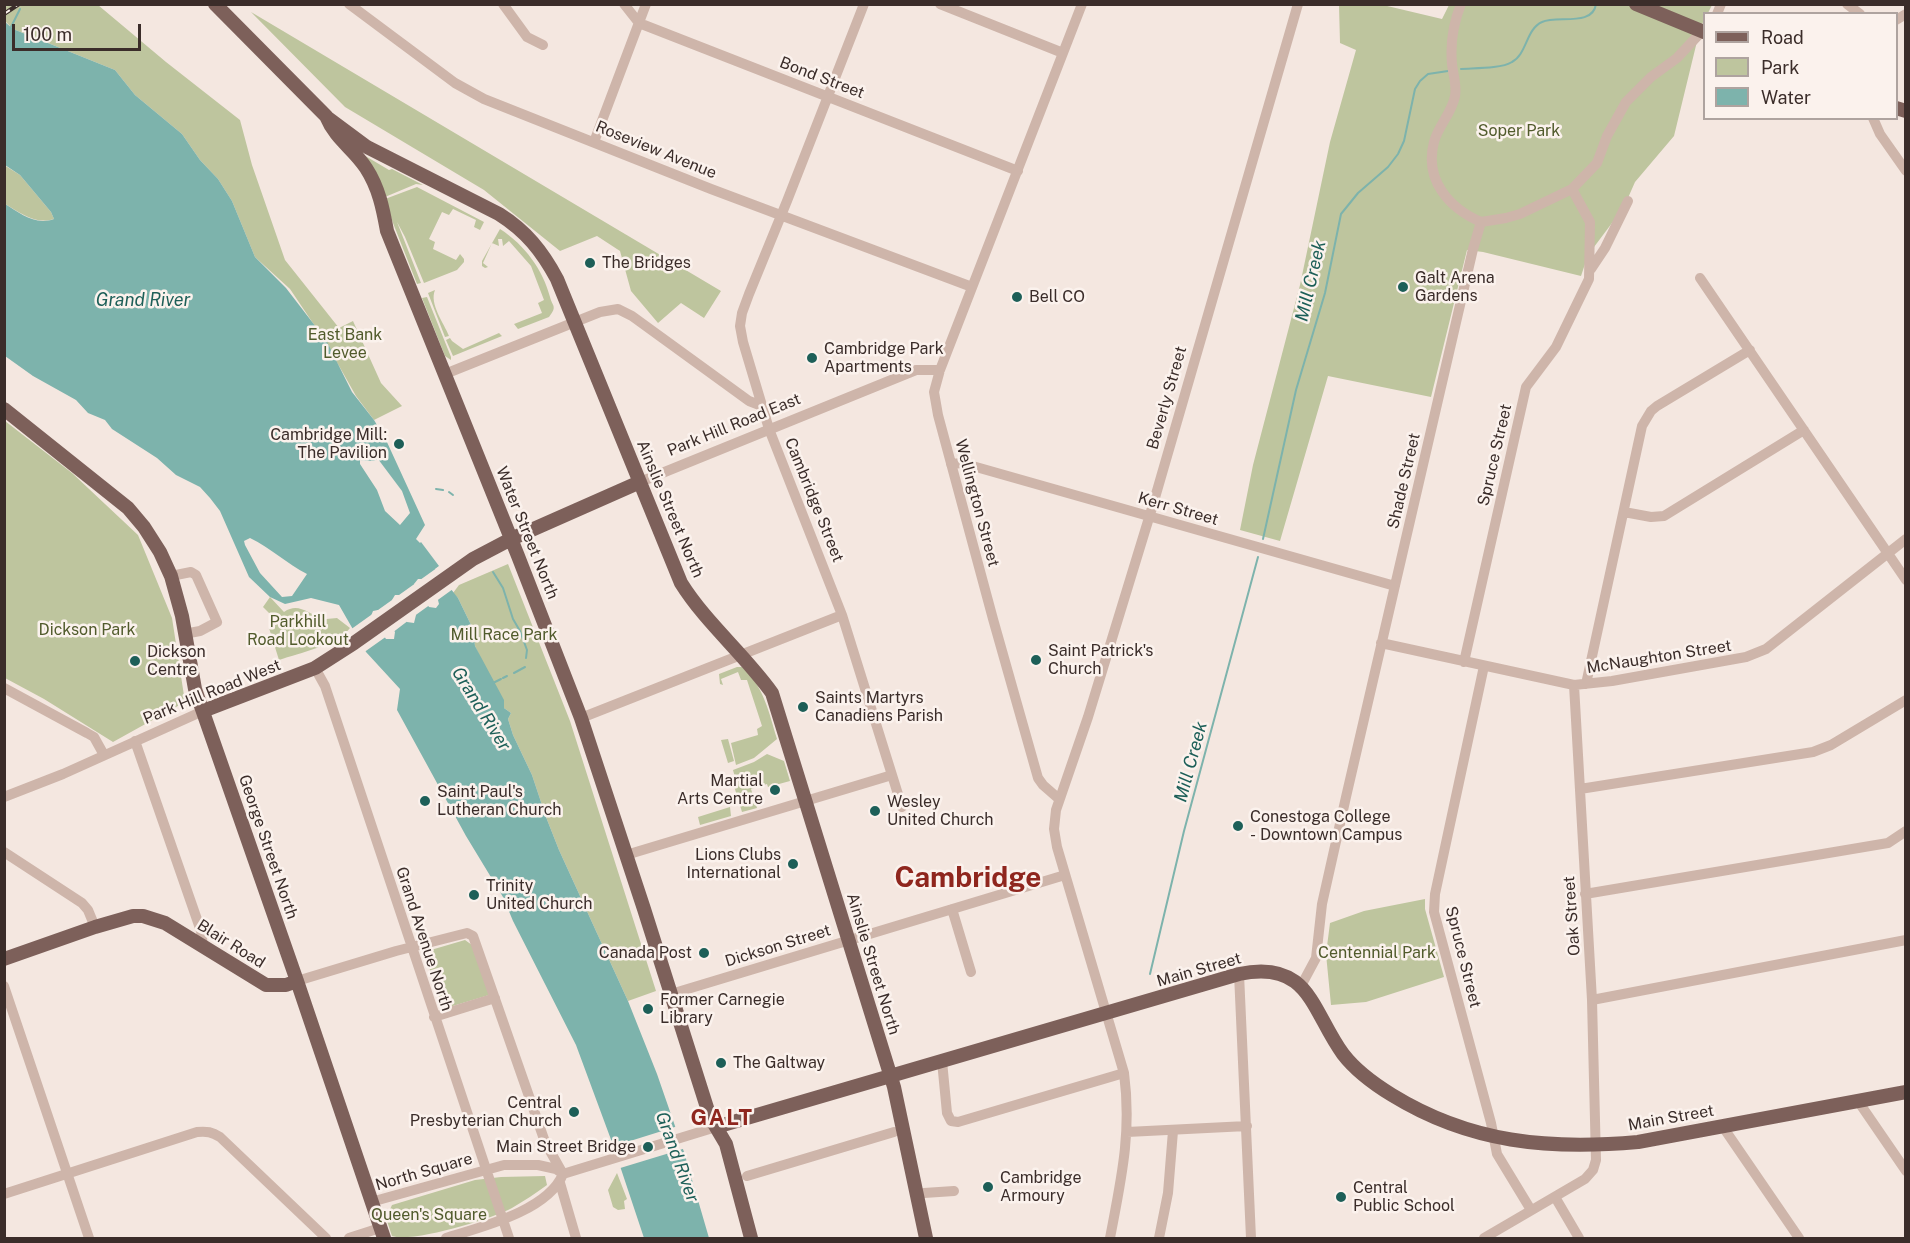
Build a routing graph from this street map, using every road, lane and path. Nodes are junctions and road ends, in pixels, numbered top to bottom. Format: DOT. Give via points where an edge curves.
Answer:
graph roads {
  1 [pos="215,4"];
  2 [pos="349,4"];
  3 [pos="503,4"];
  4 [pos="624,4"];
  5 [pos="646,4"];
  6 [pos="864,4"];
  7 [pos="940,4"];
  8 [pos="1082,4"];
  9 [pos="1298,4"];
  10 [pos="1461,4"];
  11 [pos="1636,4"];
  12 [pos="639,23"];
  13 [pos="1703,31"];
  14 [pos="1703,32"];
  15 [pos="543,45"];
  16 [pos="1063,53"];
  17 [pos="828,97"];
  18 [pos="326,116"];
  19 [pos="1874,120"];
  20 [pos="594,142"];
  21 [pos="1018,171"];
  22 [pos="1905,171"];
  23 [pos="1572,189"];
  24 [pos="1628,201"];
  25 [pos="781,214"];
  26 [pos="1481,222"];
  27 [pos="1591,269"];
  28 [pos="1700,278"];
  29 [pos="972,287"];
  30 [pos="576,323"];
  31 [pos="1750,350"];
  32 [pos="940,370"];
  33 [pos="445,374"];
  34 [pos="762,406"];
  35 [pos="4,409"];
  36 [pos="769,429"];
  37 [pos="1804,430"];
  38 [pos="951,464"];
  39 [pos="640,483"];
  40 [pos="1624,512"];
  41 [pos="1149,516"];
  42 [pos="512,539"];
  43 [pos="1905,539"];
  44 [pos="1887,554"];
  45 [pos="450,575"];
  46 [pos="171,576"];
  47 [pos="1905,580"];
  48 [pos="1395,586"];
  49 [pos="842,615"];
  50 [pos="184,634"];
  51 [pos="1381,643"];
  52 [pos="742,655"];
  53 [pos="1464,662"];
  54 [pos="1484,666"];
  55 [pos="315,668"];
  56 [pos="1586,684"];
  57 [pos="1574,685"];
  58 [pos="4,688"];
  59 [pos="1905,700"];
  60 [pos="203,711"];
  61 [pos="581,718"];
  62 [pos="135,741"];
  63 [pos="104,755"];
  64 [pos="892,775"];
  65 [pos="1580,789"];
  66 [pos="4,797"];
  67 [pos="1059,799"];
  68 [pos="806,801"];
  69 [pos="902,807"];
  70 [pos="1905,831"];
  71 [pos="626,855"];
  72 [pos="6,856"];
  73 [pos="1065,875"];
  74 [pos="1585,894"];
  75 [pos="952,909"];
  76 [pos="95,927"];
  77 [pos="849,940"];
  78 [pos="1905,940"];
  79 [pos="203,945"];
  80 [pos="412,948"];
  81 [pos="4,959"];
  82 [pos="971,972"];
  83 [pos="1239,974"];
  84 [pos="297,981"];
  85 [pos="4,986"];
  86 [pos="1300,986"];
  87 [pos="672,994"];
  88 [pos="495,998"];
  89 [pos="1592,1000"];
  90 [pos="1107,1013"];
  91 [pos="434,1017"];
  92 [pos="942,1061"];
  93 [pos="1124,1073"];
  94 [pos="890,1076"];
  95 [pos="1905,1092"];
  96 [pos="1858,1101"];
  97 [pos="1247,1126"];
  98 [pos="1723,1126"];
  99 [pos="716,1127"];
  100 [pos="1173,1131"];
  101 [pos="894,1132"];
  102 [pos="1127,1132"];
  103 [pos="1494,1138"];
  104 [pos="1597,1146"];
  105 [pos="485,1170"];
  106 [pos="1905,1171"];
  107 [pos="67,1173"];
  108 [pos="747,1176"];
  109 [pos="562,1179"];
  110 [pos="954,1191"];
  111 [pos="924,1193"];
  112 [pos="4,1194"];
  113 [pos="1554,1197"];
  114 [pos="371,1202"];
  115 [pos="1532,1210"];
  116 [pos="502,1220"];
  117 [pos="382,1234"];
  118 [pos="89,1239"];
  119 [pos="326,1239"];
  120 [pos="349,1239"];
  121 [pos="446,1239"];
  122 [pos="508,1239"];
  123 [pos="576,1239"];
  124 [pos="751,1239"];
  125 [pos="926,1239"];
  126 [pos="1110,1239"];
  127 [pos="1159,1239"];
  128 [pos="1251,1239"];
  129 [pos="1484,1239"];
  130 [pos="1579,1239"];
  131 [pos="1799,1239"];
  1 -- 18 [label="main road, Water Street North"];
  2 -- 20 [label="street, Roseview Avenue" via="472,93"];
  3 -- 15 [label="street" via="526,37"];
  4 -- 12 [label="street"];
  5 -- 12 [label="street"];
  6 -- 17 [label="street, Cambridge Street"];
  7 -- 16 [label="street"];
  8 -- 16 [label="street, Wellington Street"];
  9 -- 41 [label="street, Beverly Street"];
  10 -- 26 [label="street" via="1451,40 1455,95 1434,142 1432,171 1445,196 1459,210"];
  11 -- 13 [label="main road"];
  12 -- 17 [label="street, Bond Street"];
  12 -- 20 [label="street"];
  14 -- 23 [label="street" via="1626,102 1607,136 1598,163"];
  16 -- 21 [label="street, Wellington Street"];
  17 -- 21 [label="street, Bond Street"];
  17 -- 25 [label="street, Cambridge Street"];
  18 -- 30 [label="main road, Ainslie Street North" via="367,147 515,224 544,256"];
  18 -- 33 [label="main road, Water Street North" via="333,132 366,168 377,190 387,231"];
  19 -- 22 [label="street"];
  20 -- 25 [label="street, Roseview Avenue"];
  21 -- 29 [label="street, Wellington Street"];
  23 -- 26 [label="street" via="1520,214"];
  23 -- 27 [label="street, Spruce Street" via="1590,222"];
  24 -- 27 [label="street, Spruce Street"];
  25 -- 29 [label="street, Roseview Avenue"];
  25 -- 34 [label="street, Cambridge Street" via="745,303 740,326"];
  26 -- 48 [label="street, Shade Street"];
  27 -- 53 [label="street, Spruce Street" via="1556,347 1526,387"];
  28 -- 31 [label="street"];
  29 -- 32 [label="street, Wellington Street"];
  30 -- 33 [label="street"];
  30 -- 34 [label="street" via="618,309 749,401"];
  30 -- 39 [label="main road, Ainslie Street North"];
  31 -- 37 [label="street"];
  31 -- 40 [label="street" via="1651,411 1642,426"];
  32 -- 36 [label="street, Park Hill Road East" via="916,370"];
  32 -- 38 [label="street, Wellington Street" via="934,398"];
  33 -- 42 [label="main road, Water Street North"];
  34 -- 36 [label="street, Cambridge Street"];
  35 -- 46 [label="main road, George Street North" via="128,508 160,552"];
  36 -- 39 [label="street, Park Hill Road East"];
  36 -- 49 [label="street, Cambridge Street"];
  37 -- 40 [label="street" via="1664,516"];
  37 -- 44 [label="street"];
  38 -- 41 [label="street, Kerr Street" via="962,463"];
  38 -- 67 [label="street, Wellington Street" via="1038,778"];
  39 -- 42 [label="main road, Park Hill Road East"];
  39 -- 52 [label="main road, Ainslie Street North" via="681,583"];
  40 -- 56 [label="street"];
  41 -- 48 [label="street, Kerr Street"];
  41 -- 67 [label="street, Beverly Street"];
  42 -- 45 [label="main road, Park Hill Road East"];
  42 -- 61 [label="main road, Water Street North"];
  43 -- 44 [label="street, McNaughton Street"];
  44 -- 47 [label="street"];
  44 -- 56 [label="street, McNaughton Street" via="1755,655"];
  45 -- 55 [label="main road, Park Hill Road West"];
  46 -- 50 [label="main road, George Street North"];
  46 -- 50 [label="street" via="191,572 196,575 217,622"];
  48 -- 51 [label="street, Shade Street"];
  49 -- 52 [label="street"];
  49 -- 64 [label="street, Cambridge Street"];
  50 -- 60 [label="main road, George Street North"];
  51 -- 53 [label="street, McNaughton Street"];
  51 -- 86 [label="street, Shade Street" via="1322,904 1316,958"];
  52 -- 61 [label="street"];
  52 -- 68 [label="main road, Ainslie Street North" via="772,693"];
  53 -- 54 [label="street, McNaughton Street"];
  54 -- 57 [label="street, McNaughton Street"];
  54 -- 103 [label="street, Spruce Street" via="1434,903"];
  55 -- 60 [label="main road, Park Hill Road West"];
  55 -- 80 [label="street, Grand Avenue North" via="325,686"];
  56 -- 57 [label="street, McNaughton Street"];
  57 -- 65 [label="street, Oak Street"];
  58 -- 63 [label="street" via="94,737"];
  59 -- 65 [label="street" via="1813,752"];
  60 -- 62 [label="street, Park Hill Road West"];
  60 -- 84 [label="main road, George Street North"];
  61 -- 71 [label="main road, Water Street North"];
  62 -- 63 [label="street, Park Hill Road West"];
  62 -- 79 [label="street"];
  63 -- 66 [label="street, Park Hill Road West"];
  64 -- 68 [label="street"];
  64 -- 69 [label="street, Cambridge Street"];
  65 -- 74 [label="street, Oak Street"];
  67 -- 73 [label="street" via="1054,829"];
  68 -- 71 [label="street"];
  68 -- 77 [label="main road, Ainslie Street North"];
  70 -- 74 [label="street" via="1888,843"];
  71 -- 87 [label="main road, Water Street North"];
  72 -- 76 [label="street" via="82,903"];
  73 -- 75 [label="street, Dickson Street"];
  73 -- 90 [label="street"];
  74 -- 89 [label="street, Oak Street"];
  75 -- 77 [label="street, Dickson Street"];
  75 -- 82 [label="street"];
  76 -- 79 [label="main road, Blair Road" via="142,916 165,923"];
  76 -- 81 [label="main road, Blair Road"];
  77 -- 87 [label="street, Dickson Street"];
  77 -- 94 [label="main road, Ainslie Street North"];
  78 -- 89 [label="street"];
  79 -- 84 [label="main road, Blair Road" via="266,986"];
  80 -- 84 [label="street, Blair Road"];
  80 -- 88 [label="street, Blair Road" via="467,933 473,936"];
  80 -- 91 [label="street, Grand Avenue North"];
  83 -- 86 [label="main road, Main Street" via="1267,972 1289,978"];
  83 -- 90 [label="main road, Main Street"];
  83 -- 97 [label="street"];
  84 -- 114 [label="main road, George Street North"];
  85 -- 107 [label="street"];
  86 -- 103 [label="main road, Main Street" via="1313,999 1344,1056 1364,1076 1429,1116"];
  87 -- 99 [label="main road, Water Street North"];
  88 -- 91 [label="street"];
  88 -- 109 [label="street" via="545,1142"];
  89 -- 104 [label="street, Oak Street"];
  90 -- 92 [label="main road, Main Street"];
  90 -- 93 [label="street"];
  91 -- 105 [label="street, Grand Avenue North"];
  92 -- 93 [label="street" via="947,1113 951,1121 958,1122"];
  92 -- 94 [label="main road, Main Street"];
  93 -- 102 [label="street"];
  94 -- 99 [label="main road, Main Street"];
  94 -- 125 [label="main road, Ainslie Street North"];
  95 -- 96 [label="main road, Main Street"];
  96 -- 98 [label="main road, Main Street"];
  96 -- 106 [label="street"];
  97 -- 100 [label="street"];
  97 -- 128 [label="street"];
  98 -- 104 [label="main road, Main Street" via="1656,1140"];
  98 -- 131 [label="street"];
  99 -- 109 [label="street, Main Street" via="611,1159"];
  99 -- 124 [label="main road, Water Street North" via="726,1144"];
  100 -- 102 [label="street"];
  100 -- 127 [label="street"];
  101 -- 108 [label="street"];
  102 -- 126 [label="street"];
  103 -- 104 [label="main road, Main Street"];
  103 -- 115 [label="street, Spruce Street" via="1497,1155"];
  104 -- 113 [label="street, Oak Street" via="1589,1176"];
  105 -- 109 [label="street" via="504,1165 538,1165 556,1169"];
  105 -- 114 [label="street, North Square"];
  105 -- 116 [label="street, Grand Avenue North"];
  107 -- 112 [label="street"];
  107 -- 118 [label="street"];
  107 -- 119 [label="street" via="197,1132 213,1132"];
  109 -- 116 [label="street" via="521,1213"];
  109 -- 123 [label="street"];
  110 -- 111 [label="street"];
  113 -- 115 [label="street, Oak Street"];
  113 -- 130 [label="street"];
  114 -- 117 [label="main road, George Street North"];
  115 -- 129 [label="street, Oak Street"];
  116 -- 121 [label="street"];
  116 -- 122 [label="street, Grand Avenue North"];
  117 -- 120 [label="street"];
}
